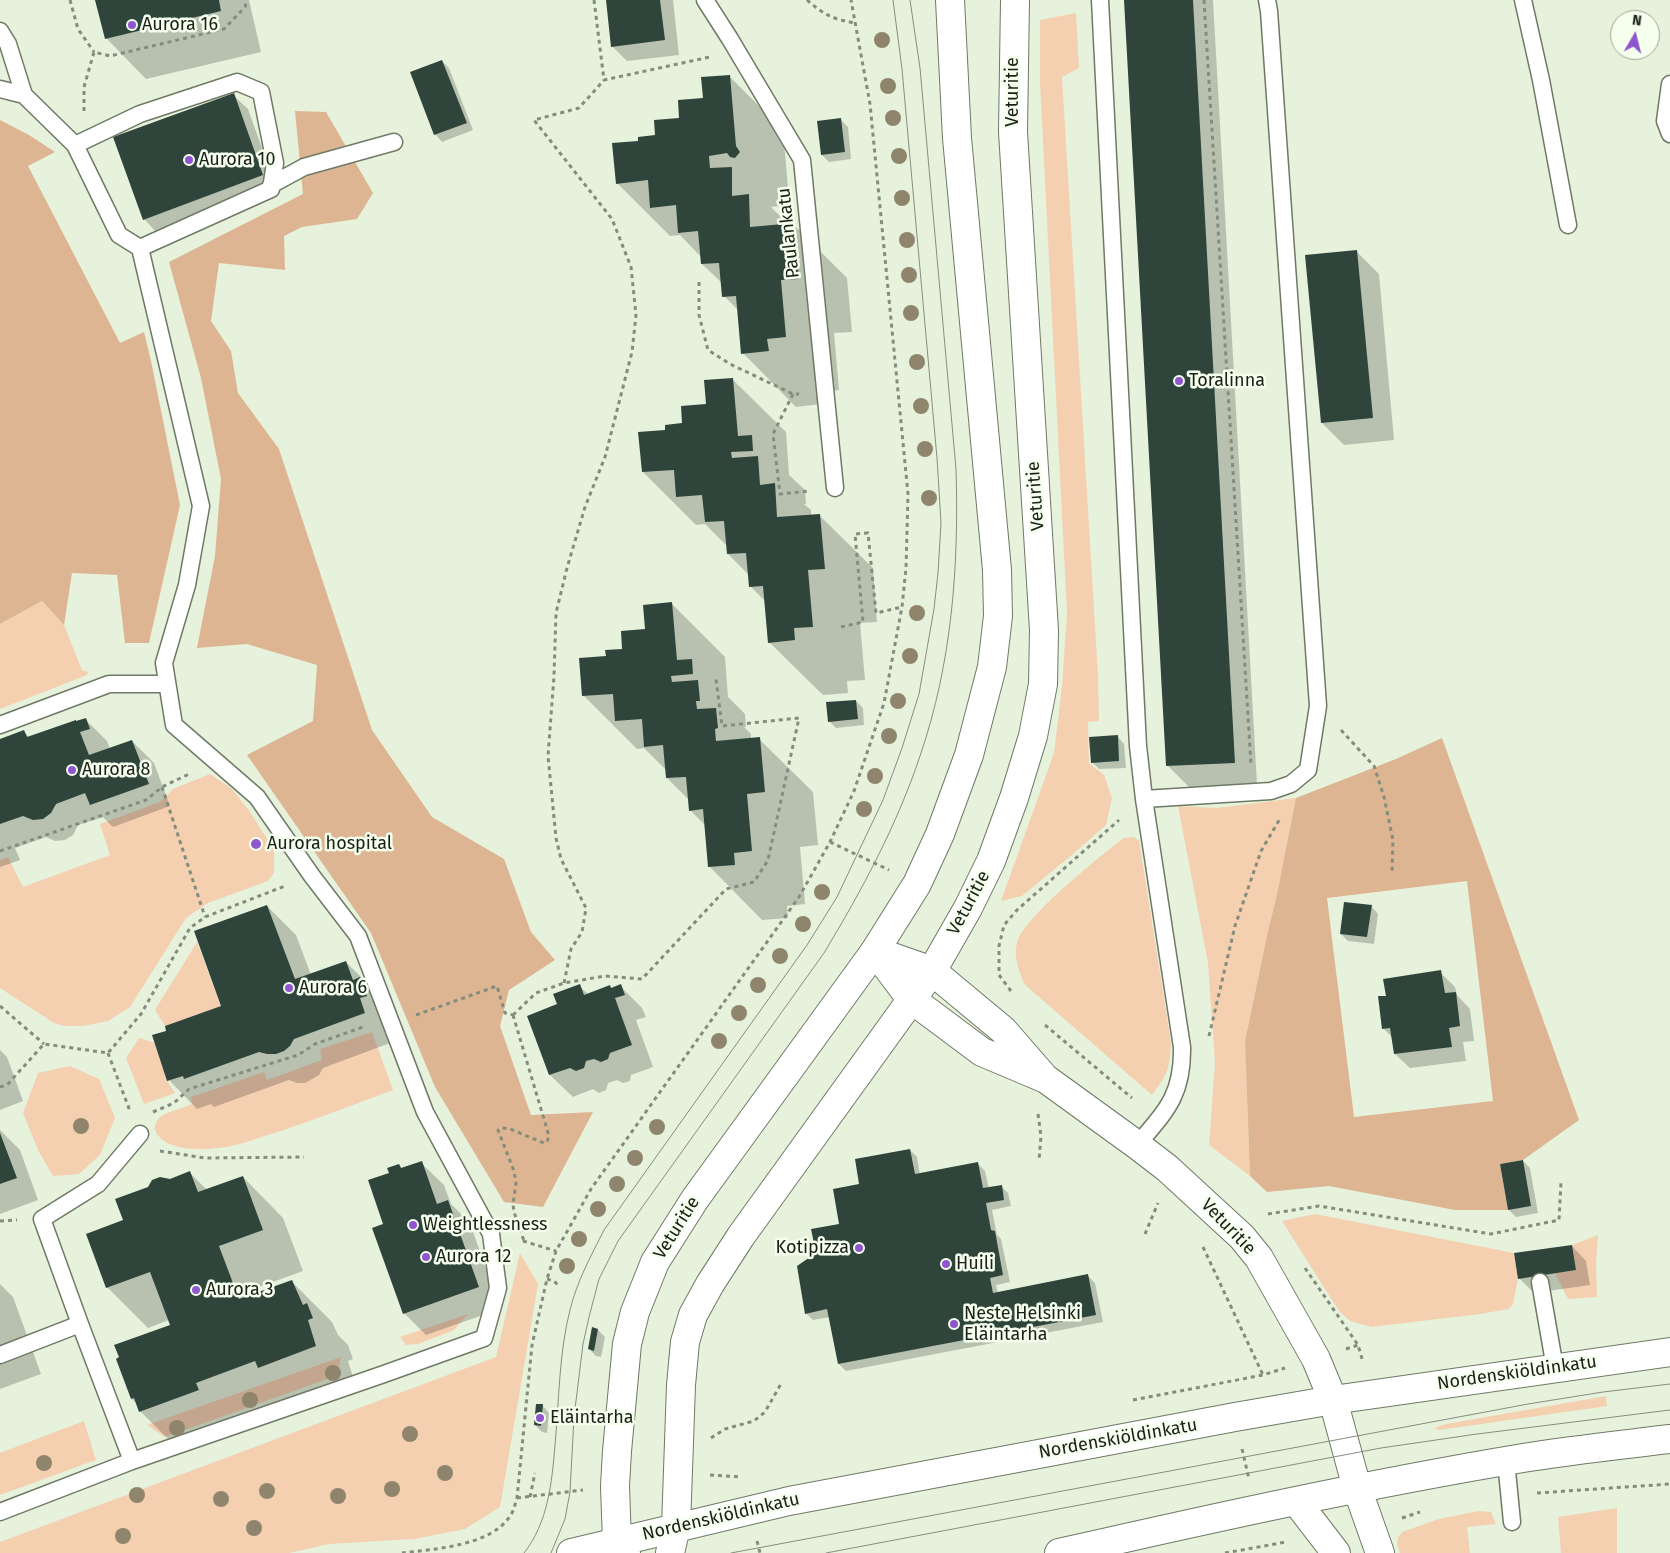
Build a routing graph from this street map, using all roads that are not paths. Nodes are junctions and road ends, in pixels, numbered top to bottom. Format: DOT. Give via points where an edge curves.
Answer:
graph roads {
  1 [pos="705,0"];
  2 [pos="1015,0"];
  3 [pos="1100,0"];
  4 [pos="1266,0"];
  5 [pos="1523,0"];
  6 [pos="951,2"];
  7 [pos="0,31"];
  8 [pos="1670,84"];
  9 [pos="0,88"];
  10 [pos="24,95"];
  11 [pos="1670,134"];
  12 [pos="394,142"];
  13 [pos="74,145"];
  14 [pos="271,185"];
  15 [pos="1568,225"];
  16 [pos="140,248"];
  17 [pos="835,488"];
  18 [pos="167,684"];
  19 [pos="0,725"];
  20 [pos="1144,798"];
  21 [pos="875,951"];
  22 [pos="932,971"];
  23 [pos="911,998"];
  24 [pos="1046,1080"];
  25 [pos="137,1127"];
  26 [pos="1137,1145"];
  27 [pos="1540,1282"];
  28 [pos="80,1324"];
  29 [pos="1670,1352"];
  30 [pos="0,1355"];
  31 [pos="1555,1368"];
  32 [pos="1333,1400"];
  33 [pos="1670,1439"];
  34 [pos="132,1461"];
  35 [pos="1506,1461"];
  36 [pos="1357,1488"];
  37 [pos="1296,1500"];
  38 [pos="0,1512"];
  39 [pos="1512,1522"];
  40 [pos="673,1540"];
  41 [pos="622,1547"];
  42 [pos="571,1553"];
  43 [pos="1059,1553"];
  44 [pos="1336,1553"];
  45 [pos="1380,1553"];
  1 -- 17 [label="lane, Paulankatu" via="802,160"];
  2 -- 22 [label="main road, Veturitie" via="1013,132 1044,630 1043,684 1014,798 991,861"];
  3 -- 20 [label="lane" via="1137,728"];
  4 -- 20 [label="lane" via="1318,706 1308,770 1291,784 1271,791"];
  5 -- 15 [label="lane"];
  6 -- 21 [label="main road, Veturitie" via="957,138 997,570 998,616 990,676 969,755 944,826 917,884"];
  7 -- 10 [label="lane" via="8,44"];
  8 -- 11 [label="lane" via="1665,121"];
  9 -- 10 [label="lane"];
  10 -- 13 [label="lane"];
  12 -- 14 [label="lane" via="304,168"];
  13 -- 14 [label="lane" via="140,114 237,82 262,92 275,163"];
  13 -- 16 [label="lane" via="119,235"];
  14 -- 16 [label="lane" via="271,189"];
  16 -- 18 [label="lane" via="201,506 187,585 164,663"];
  18 -- 19 [label="lane" via="109,684"];
  18 -- 34 [label="lane" via="174,725 257,797 358,936 425,1112 492,1234 498,1288 484,1338"];
  20 -- 26 [label="lane" via="1183,1067 1172,1101"];
  21 -- 22 [label="main road, Veturitie"];
  21 -- 23 [label="main road, Veturitie"];
  21 -- 41 [label="main road, Veturitie" via="695,1199 655,1262 635,1312 627,1344 615,1486"];
  22 -- 23 [label="main road, Veturitie"];
  22 -- 24 [label="main road, Veturitie" via="1003,1030"];
  23 -- 24 [label="main road, Veturitie" via="982,1052"];
  23 -- 40 [label="main road, Veturitie" via="741,1236 694,1314 680,1385"];
  24 -- 26 [label="main road, Veturitie"];
  25 -- 28 [label="lane" via="98,1184 42,1219"];
  26 -- 32 [label="main road, Veturitie" via="1242,1237 1258,1258 1316,1359"];
  27 -- 31 [label="lane"];
  28 -- 30 [label="lane"];
  28 -- 34 [label="lane"];
  29 -- 31 [label="main road, Nordenskiöldinkatu"];
  31 -- 32 [label="main road, Nordenskiöldinkatu"];
  32 -- 36 [label="main road, Veturitie"];
  32 -- 40 [label="main road, Nordenskiöldinkatu" via="788,1501"];
  33 -- 35 [label="main road"];
  34 -- 38 [label="lane"];
  35 -- 36 [label="main road"];
  35 -- 39 [label="lane"];
  36 -- 37 [label="main road"];
  36 -- 45 [label="main road, Veturitie"];
  37 -- 43 [label="main road"];
  37 -- 44 [label="main road"];
  40 -- 41 [label="main road, Nordenskiöldinkatu"];
  41 -- 42 [label="main road, Nordenskiöldinkatu"];
}
